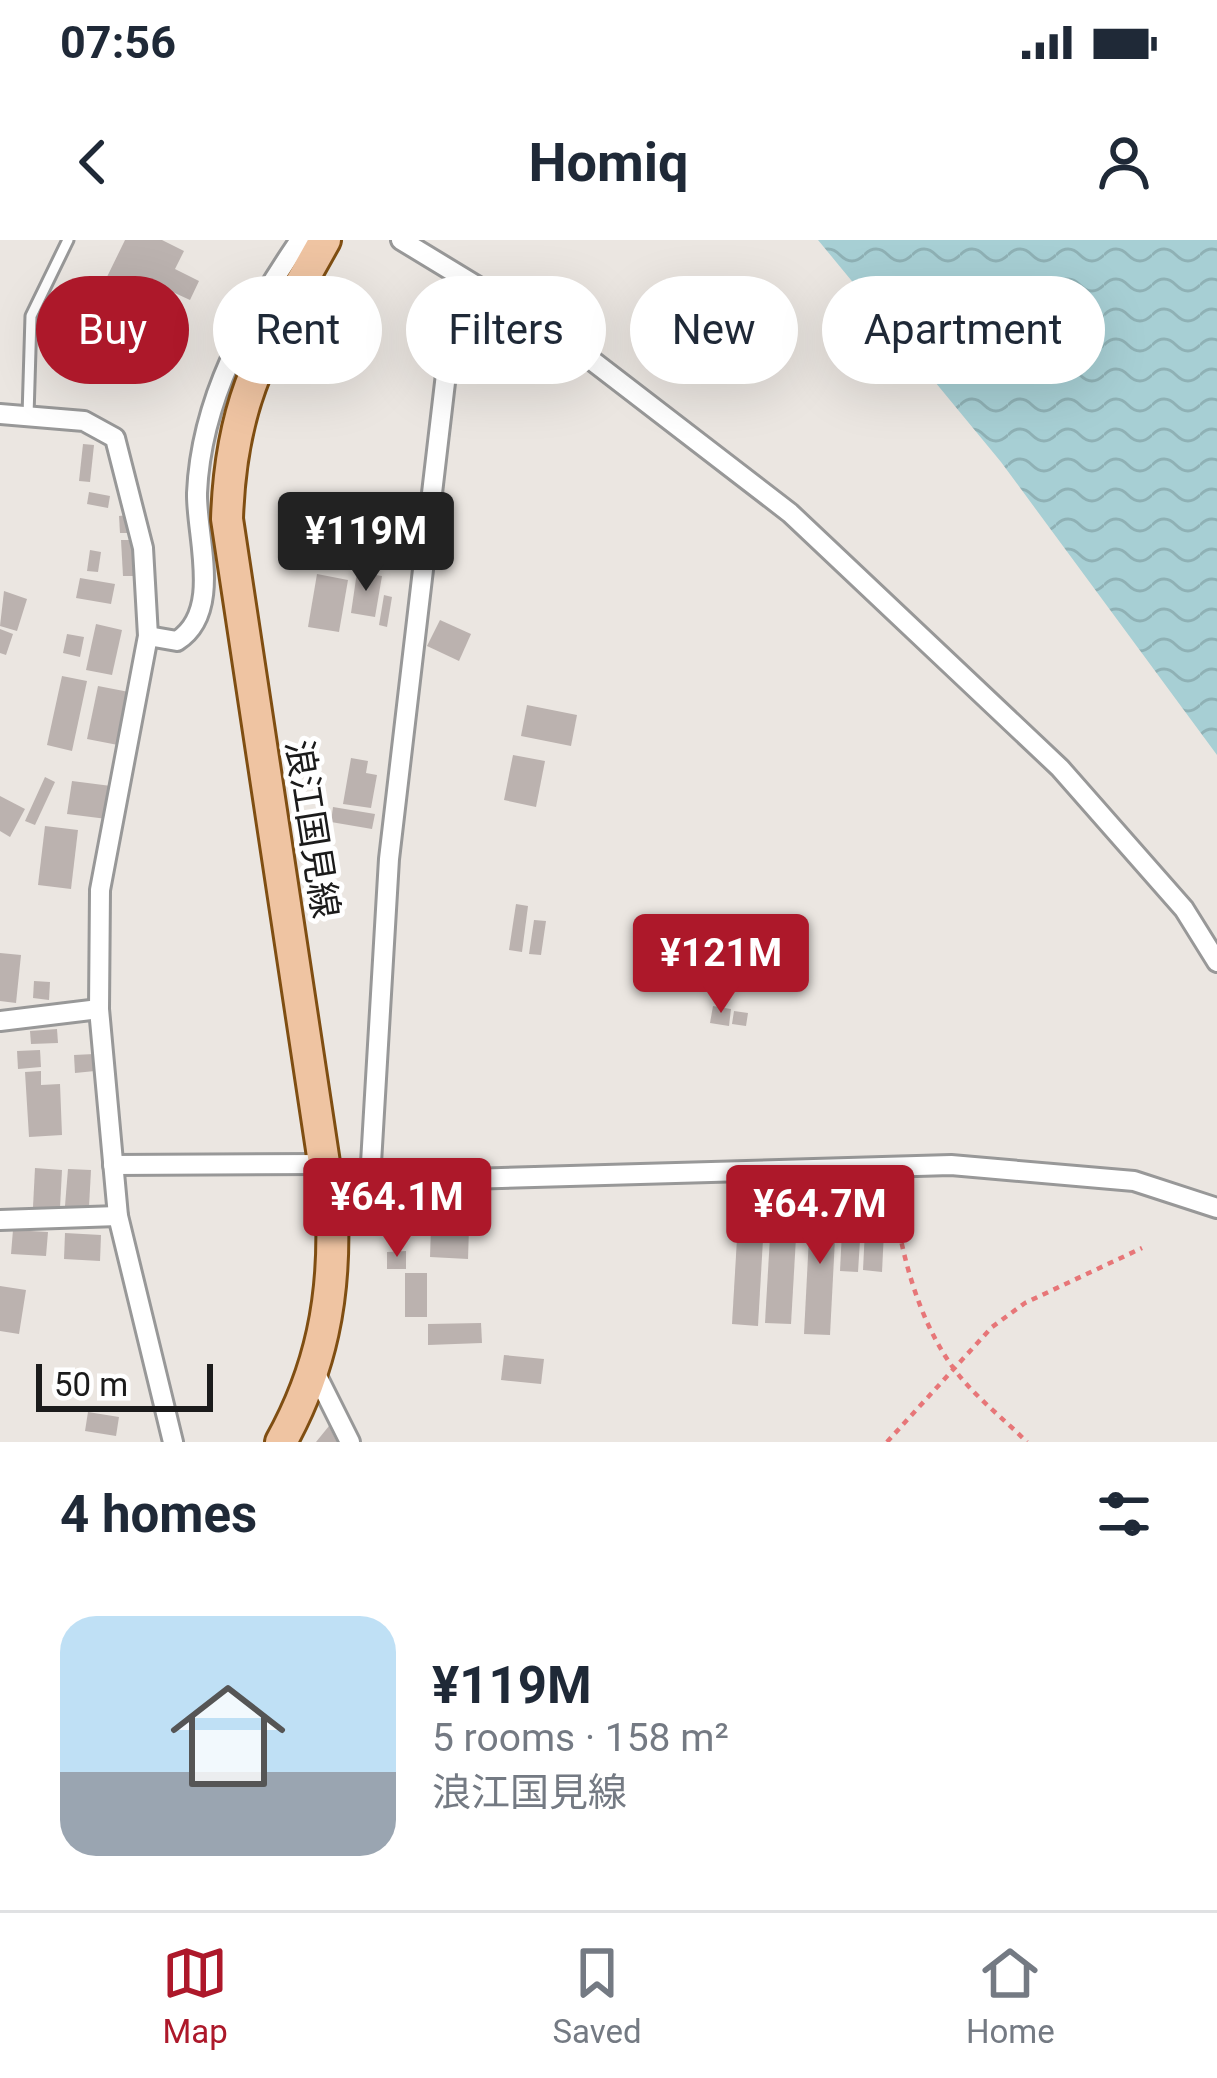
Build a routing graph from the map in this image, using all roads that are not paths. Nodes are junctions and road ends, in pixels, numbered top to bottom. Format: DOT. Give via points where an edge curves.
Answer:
graph roads {
  1 [pos="68,240"];
  2 [pos="300,240"];
  3 [pos="325,240"];
  4 [pos="401,240"];
  5 [pos="445,384"];
  6 [pos="0,415"];
  7 [pos="28,416"];
  8 [pos="148,636"];
  9 [pos="1217,962"];
  10 [pos="99,1009"];
  11 [pos="0,1022"];
  12 [pos="113,1165"];
  13 [pos="327,1173"];
  14 [pos="370,1180"];
  15 [pos="1217,1208"];
  16 [pos="118,1216"];
  17 [pos="0,1220"];
  18 [pos="315,1372"];
  19 [pos="173,1442"];
  20 [pos="281,1442"];
  21 [pos="350,1442"];
  1 -- 7 [label="lane" via="31,316"];
  2 -- 8 [label="street" via="244,331 210,413 197,487 205,567 195,618 177,641"];
  3 -- 13 [label="main road, 浪江国見線" via="249,378 229,462 226,518"];
  4 -- 9 [label="street" via="564,338 790,513 1060,768 1184,909"];
  5 -- 14 [label="street" via="389,859"];
  6 -- 7 [label="street"];
  7 -- 8 [label="street" via="83,422 115,438 143,548"];
  8 -- 10 [label="street" via="100,890"];
  10 -- 11 [label="street"];
  10 -- 12 [label="street"];
  12 -- 13 [label="street"];
  12 -- 16 [label="street"];
  13 -- 14 [label="street"];
  13 -- 18 [label="main road, 浪江国見線" via="334,1269"];
  14 -- 15 [label="street" via="951,1166 1134,1181"];
  16 -- 17 [label="street"];
  16 -- 19 [label="street"];
  18 -- 20 [label="main road, 浪江国見線"];
  18 -- 21 [label="street"];
}
